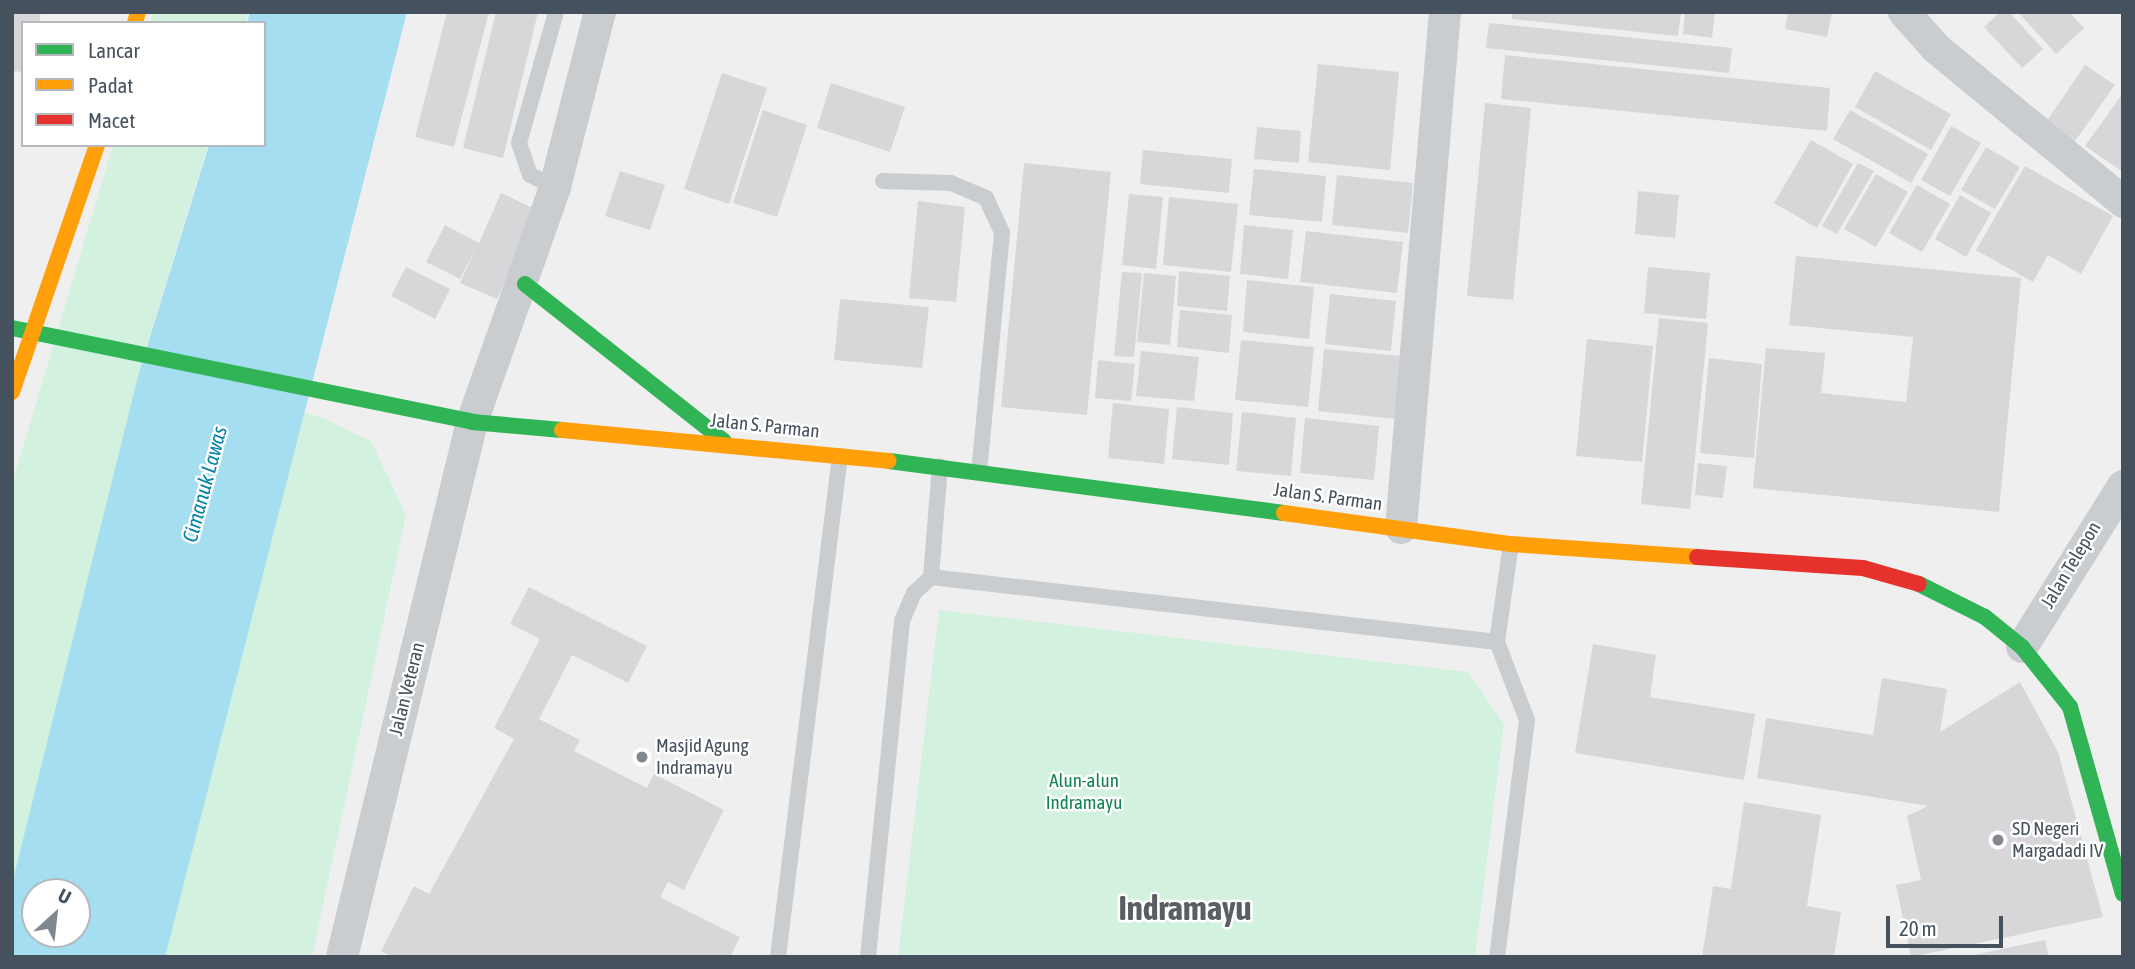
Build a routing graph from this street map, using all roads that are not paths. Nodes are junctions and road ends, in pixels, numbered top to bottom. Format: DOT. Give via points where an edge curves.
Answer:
graph roads {
  1 [pos="556,12"];
  2 [pos="600,12"];
  3 [pos="1445,12"];
  4 [pos="1919,18"];
  5 [pos="96,147"];
  6 [pos="883,181"];
  7 [pos="555,187"];
  8 [pos="2123,202"];
  9 [pos="525,284"];
  10 [pos="12,328"];
  11 [pos="29,332"];
  12 [pos="12,392"];
  13 [pos="472,422"];
  14 [pos="724,441"];
  15 [pos="840,455"];
  16 [pos="940,466"];
  17 [pos="979,471"];
  18 [pos="2123,486"];
  19 [pos="1401,528"];
  20 [pos="1511,544"];
  21 [pos="931,577"];
  22 [pos="1497,642"];
  23 [pos="2022,647"];
  24 [pos="2123,894"];
  25 [pos="342,957"];
  26 [pos="778,957"];
  27 [pos="868,957"];
  28 [pos="1497,957"];
  1 -- 7 [label="lane" via="519,143 530,176"];
  2 -- 7 [label="street, Jalan Veteran"];
  3 -- 19 [label="street"];
  4 -- 8 [label="street"];
  5 -- 11 [label="main road"];
  6 -- 17 [label="lane" via="951,183 986,198 1002,233"];
  7 -- 9 [label="street, Jalan Veteran"];
  9 -- 13 [label="street, Jalan Veteran"];
  9 -- 14 [label="main road"];
  10 -- 11 [label="main road, Jalan S. Parman"];
  11 -- 12 [label="main road"];
  11 -- 13 [label="main road, Jalan S. Parman" via="344,392"];
  13 -- 14 [label="main road, Jalan S. Parman"];
  13 -- 25 [label="street, Jalan Veteran"];
  14 -- 15 [label="main road, Jalan S. Parman"];
  15 -- 16 [label="main road, Jalan S. Parman"];
  15 -- 26 [label="lane"];
  16 -- 17 [label="main road, Jalan S. Parman"];
  16 -- 21 [label="lane"];
  17 -- 19 [label="main road, Jalan S. Parman"];
  18 -- 23 [label="street, Jalan Telepon"];
  19 -- 20 [label="main road, Jalan S. Parman"];
  20 -- 22 [label="lane"];
  20 -- 23 [label="main road, Jalan S. Parman" via="1863,568 1925,586 1984,617"];
  21 -- 22 [label="lane"];
  21 -- 27 [label="lane" via="914,593 902,621"];
  22 -- 28 [label="lane" via="1527,720"];
  23 -- 24 [label="main road, Jalan S. Parman" via="2070,707"];
}
